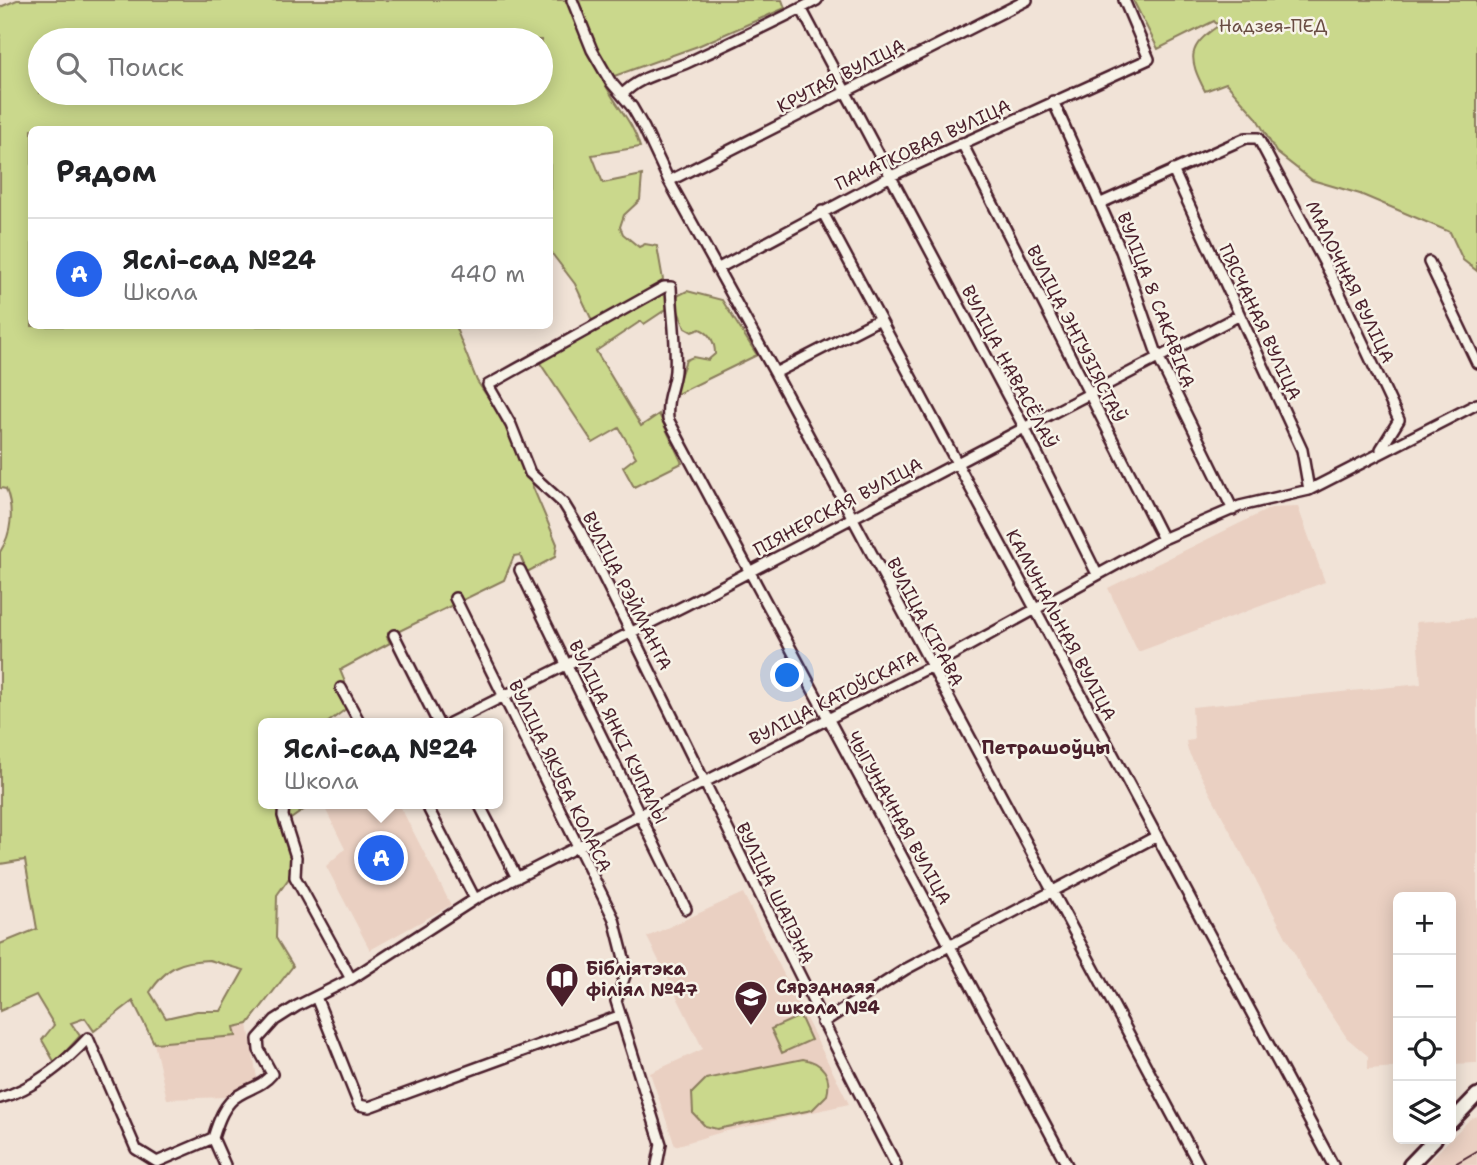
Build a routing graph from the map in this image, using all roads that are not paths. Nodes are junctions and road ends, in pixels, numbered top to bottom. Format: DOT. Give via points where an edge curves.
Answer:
graph roads {
  1 [pos="572,0"];
  2 [pos="817,0"];
  3 [pos="1027,0"];
  4 [pos="1125,0"];
  5 [pos="801,8"];
  6 [pos="844,92"];
  7 [pos="622,95"];
  8 [pos="1053,101"];
  9 [pos="962,143"];
  10 [pos="1173,170"];
  11 [pos="891,176"];
  12 [pos="669,181"];
  13 [pos="1101,203"];
  14 [pos="822,211"];
  15 [pos="1429,262"];
  16 [pos="717,269"];
  17 [pos="671,287"];
  18 [pos="1238,316"];
  19 [pos="880,319"];
  20 [pos="1158,357"];
  21 [pos="1477,363"];
  22 [pos="775,373"];
  23 [pos="1088,395"];
  24 [pos="1477,404"];
  25 [pos="1024,427"];
  26 [pos="1382,450"];
  27 [pos="957,462"];
  28 [pos="1308,490"];
  29 [pos="1233,510"];
  30 [pos="852,519"];
  31 [pos="1163,539"];
  32 [pos="520,570"];
  33 [pos="747,573"];
  34 [pos="1097,574"];
  35 [pos="455,598"];
  36 [pos="1034,608"];
  37 [pos="632,633"];
  38 [pos="394,635"];
  39 [pos="568,666"];
  40 [pos="930,667"];
  41 [pos="341,688"];
  42 [pos="504,698"];
  43 [pos="357,718"];
  44 [pos="436,718"];
  45 [pos="461,718"];
  46 [pos="827,719"];
  47 [pos="704,783"];
  48 [pos="284,809"];
  49 [pos="429,809"];
  50 [pos="482,809"];
  51 [pos="641,816"];
  52 [pos="1157,836"];
  53 [pos="578,849"];
  54 [pos="517,878"];
  55 [pos="1052,892"];
  56 [pos="475,899"];
  57 [pos="686,909"];
  58 [pos="951,946"];
  59 [pos="351,979"];
  60 [pos="316,997"];
  61 [pos="619,1016"];
  62 [pos="822,1023"];
  63 [pos="1477,1095"];
  64 [pos="0,1098"];
  65 [pos="1456,1117"];
  66 [pos="213,1138"];
  67 [pos="1430,1144"];
  68 [pos="225,1165"];
  69 [pos="657,1165"];
  70 [pos="896,1165"];
  71 [pos="1067,1165"];
  72 [pos="1199,1165"];
  73 [pos="1333,1165"];
  74 [pos="1410,1165"];
  1 -- 7 [label="street, ВУЛІЦА КІРАВА" via="592,50"];
  2 -- 5 [label="street"];
  3 -- 6 [label="street, КРУТАЯ ВУЛІЦА"];
  4 -- 8 [label="street, ПАЧАТКОВАЯ ВУЛІЦА" via="1149,59"];
  5 -- 6 [label="street, ВУЛІЦА НАВАСЁЛАЎ"];
  5 -- 7 [label="street" via="644,78"];
  6 -- 11 [label="street, ВУЛІЦА НАВАСЁЛАЎ"];
  6 -- 12 [label="street, КРУТАЯ ВУЛІЦА"];
  7 -- 12 [label="street, ВУЛІЦА КІРАВА"];
  8 -- 9 [label="street, ПАЧАТКОВАЯ ВУЛІЦА"];
  8 -- 13 [label="street, ВУЛІЦА 8 САКАВІКА"];
  9 -- 11 [label="street, ПАЧАТКОВАЯ ВУЛІЦА"];
  9 -- 23 [label="street, ВУЛІЦА ЭНТУЗІЯСТАЎ"];
  10 -- 13 [label="street"];
  10 -- 18 [label="street, ПЯСЧАНАЯ ВУЛІЦА"];
  10 -- 26 [label="street, МАЛОЧНАЯ ВУЛІЦА" via="1246,138 1258,138 1264,145 1399,420"];
  11 -- 14 [label="street, ПАЧАТКОВАЯ ВУЛІЦА"];
  11 -- 25 [label="street, ВУЛІЦА НАВАСЁЛАЎ"];
  12 -- 16 [label="street, ВУЛІЦА КІРАВА"];
  13 -- 20 [label="street, ВУЛІЦА 8 САКАВІКА"];
  14 -- 16 [label="street, ПАЧАТКОВАЯ ВУЛІЦА"];
  14 -- 19 [label="street, КАМУНАЛЬНАЯ ВУЛІЦА"];
  15 -- 21 [label="street"];
  16 -- 22 [label="street, ВУЛІЦА КІРАВА"];
  17 -- 33 [label="street, ЧЫГУНАЧНАЯ ВУЛІЦА" via="676,350 668,419"];
  17 -- 37 [label="street, ВУЛІЦА РЭЙМАНТА" via="664,286 488,385 530,473 564,504"];
  18 -- 20 [label="street, ПІЯНЕРСКАЯ ВУЛІЦА"];
  18 -- 28 [label="street, ПЯСЧАНАЯ ВУЛІЦА" via="1302,450"];
  19 -- 22 [label="street"];
  19 -- 27 [label="street, КАМУНАЛЬНАЯ ВУЛІЦА"];
  20 -- 23 [label="street, ПІЯНЕРСКАЯ ВУЛІЦА"];
  20 -- 29 [label="street, ВУЛІЦА 8 САКАВІКА"];
  22 -- 30 [label="street, ВУЛІЦА КІРАВА"];
  23 -- 25 [label="street, ПІЯНЕРСКАЯ ВУЛІЦА"];
  23 -- 31 [label="street, ВУЛІЦА ЭНТУЗІЯСТАЎ"];
  24 -- 26 [label="street, ВУЛІЦА КАТОЎСКАГА"];
  25 -- 27 [label="street, ПІЯНЕРСКАЯ ВУЛІЦА"];
  25 -- 34 [label="street, ВУЛІЦА НАВАСЁЛАЎ"];
  26 -- 28 [label="street, ВУЛІЦА КАТОЎСКАГА"];
  27 -- 30 [label="street, ПІЯНЕРСКАЯ ВУЛІЦА"];
  27 -- 36 [label="street, КАМУНАЛЬНАЯ ВУЛІЦА"];
  28 -- 29 [label="street, ВУЛІЦА КАТОЎСКАГА"];
  29 -- 31 [label="street, ВУЛІЦА КАТОЎСКАГА"];
  30 -- 33 [label="street, ПІЯНЕРСКАЯ ВУЛІЦА"];
  30 -- 40 [label="street, ВУЛІЦА КІРАВА"];
  31 -- 34 [label="street, ВУЛІЦА КАТОЎСКАГА"];
  32 -- 39 [label="street, ВУЛІЦА ЯНКІ КУПАЛЫ"];
  33 -- 37 [label="street, ПІЯНЕРСКАЯ ВУЛІЦА"];
  33 -- 46 [label="street, ЧЫГУНАЧНАЯ ВУЛІЦА"];
  34 -- 36 [label="street, ВУЛІЦА КАТОЎСКАГА"];
  35 -- 42 [label="street, ВУЛІЦА ЯКУБА КОЛАСА"];
  36 -- 40 [label="street, ВУЛІЦА КАТОЎСКАГА"];
  36 -- 52 [label="street, КАМУНАЛЬНАЯ ВУЛІЦА"];
  37 -- 39 [label="street, ПІЯНЕРСКАЯ ВУЛІЦА"];
  37 -- 47 [label="street, ВУЛІЦА РЭЙМАНТА"];
  38 -- 44 [label="street"];
  39 -- 42 [label="street, ПІЯНЕРСКАЯ ВУЛІЦА"];
  39 -- 51 [label="street, ВУЛІЦА ЯНКІ КУПАЛЫ"];
  40 -- 46 [label="street, ВУЛІЦА КАТОЎСКАГА"];
  40 -- 55 [label="street, ВУЛІЦА КІРАВА"];
  41 -- 43 [label="street"];
  42 -- 45 [label="street, ПІЯНЕРСКАЯ ВУЛІЦА"];
  42 -- 53 [label="street, ВУЛІЦА ЯКУБА КОЛАСА"];
  46 -- 47 [label="street, ВУЛІЦА КАТОЎСКАГА"];
  46 -- 58 [label="street, ЧЫГУНАЧНАЯ ВУЛІЦА"];
  47 -- 51 [label="street, ВУЛІЦА КАТОЎСКАГА"];
  47 -- 62 [label="street, ВУЛІЦА ШАПЭНА"];
  48 -- 59 [label="street" via="296,856 295,877"];
  49 -- 56 [label="street"];
  50 -- 54 [label="street"];
  51 -- 53 [label="street, ВУЛІЦА КАТОЎСКАГА"];
  51 -- 57 [label="street, ВУЛІЦА ЯНКІ КУПАЛЫ"];
  52 -- 55 [label="street"];
  52 -- 73 [label="street, КАМУНАЛЬНАЯ ВУЛІЦА"];
  53 -- 54 [label="street, ВУЛІЦА КАТОЎСКАГА"];
  53 -- 61 [label="street, ВУЛІЦА ЯКУБА КОЛАСА" via="614,919 627,970 617,991"];
  54 -- 56 [label="street, ВУЛІЦА КАТОЎСКАГА"];
  55 -- 58 [label="street"];
  55 -- 72 [label="street, ВУЛІЦА КІРАВА"];
  56 -- 59 [label="street, ВУЛІЦА КАТОЎСКАГА"];
  58 -- 62 [label="street" via="905,969"];
  58 -- 71 [label="street, ЧЫГУНАЧНАЯ ВУЛІЦА"];
  59 -- 60 [label="street, ВУЛІЦА КАТОЎСКАГА"];
  60 -- 61 [label="street" via="359,1105 369,1107"];
  60 -- 66 [label="street, ВУЛІЦА КАТОЎСКАГА" via="275,1020 258,1039 272,1074 236,1097"];
  61 -- 69 [label="street" via="661,1144"];
  62 -- 70 [label="street, ВУЛІЦА ШАПЭНА"];
  63 -- 65 [label="main road"];
  64 -- 66 [label="street" via="60,1066 88,1038 136,1149 157,1162"];
  66 -- 68 [label="street"];
  67 -- 74 [label="main road"];
}
